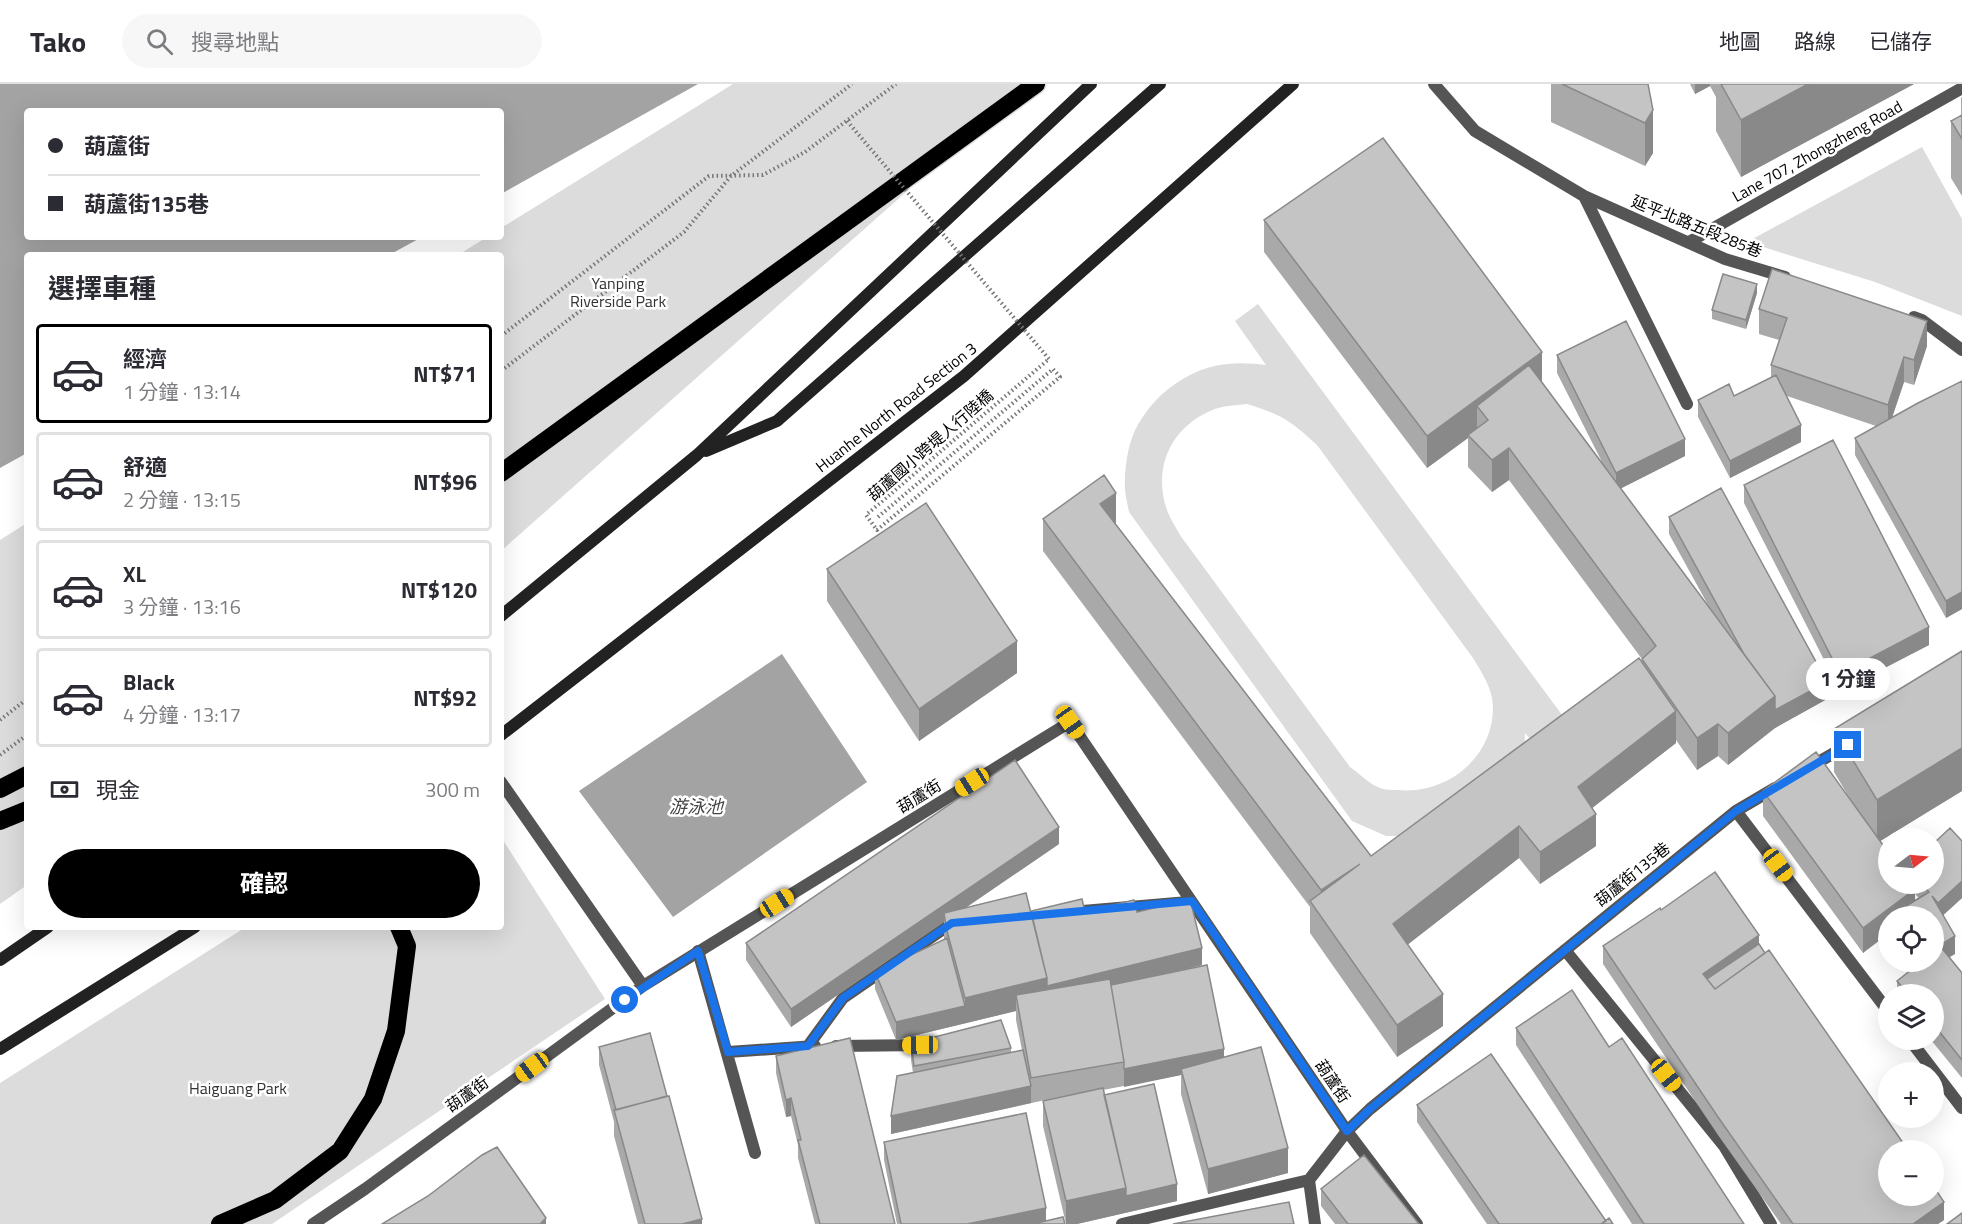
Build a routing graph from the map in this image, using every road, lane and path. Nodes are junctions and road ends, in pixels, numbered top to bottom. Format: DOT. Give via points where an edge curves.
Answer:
graph roads {
  1 [pos="852,84"];
  2 [pos="896,84"];
  3 [pos="1036,84"];
  4 [pos="1092,84"];
  5 [pos="1160,84"];
  6 [pos="1293,84"];
  7 [pos="1434,84"];
  8 [pos="1962,88"];
  9 [pos="848,121"];
  10 [pos="731,176"];
  11 [pos="1584,196"];
  12 [pos="1689,242"];
  13 [pos="1802,282"];
  14 [pos="1900,313"];
  15 [pos="504,334"];
  16 [pos="1962,350"];
  17 [pos="504,369"];
  18 [pos="1687,404"];
  19 [pos="697,455"];
  20 [pos="504,471"];
  21 [pos="878,517"];
  22 [pos="504,614"];
  23 [pos="24,701"];
  24 [pos="0,720"];
  25 [pos="504,733"];
  26 [pos="24,737"];
  27 [pos="1860,738"];
  28 [pos="0,755"];
  29 [pos="1802,772"];
  30 [pos="24,777"];
  31 [pos="1783,783"];
  32 [pos="504,786"];
  33 [pos="0,789"];
  34 [pos="24,811"];
  35 [pos="1736,811"];
  36 [pos="0,821"];
  37 [pos="1192,901"];
  38 [pos="1053,914"];
  39 [pos="975,921"];
  40 [pos="44,930"];
  41 [pos="190,930"];
  42 [pos="400,930"];
  43 [pos="1565,950"];
  44 [pos="698,951"];
  45 [pos="0,960"];
  46 [pos="643,986"];
  47 [pos="1878,998"];
  48 [pos="942,1044"];
  49 [pos="808,1046"];
  50 [pos="0,1049"];
  51 [pos="1918,1050"];
  52 [pos="728,1052"];
  53 [pos="1962,1108"];
  54 [pos="1347,1131"];
  55 [pos="755,1153"];
  56 [pos="1309,1180"];
  57 [pos="220,1224"];
  58 [pos="312,1224"];
  59 [pos="1122,1224"];
  60 [pos="1315,1224"];
  61 [pos="1417,1224"];
  62 [pos="1771,1224"];
  1 -- 10 [label="path"];
  2 -- 9 [label="path"];
  3 -- 20 [label="highway"];
  4 -- 19 [label="main road"];
  5 -- 19 [label="main road" via="777,421"];
  6 -- 25 [label="main road, Huanhe North Road Section 3" via="964,376"];
  7 -- 11 [label="street, 延平北路五段285巷" via="1475,131"];
  8 -- 12 [label="street, Lane 707, Zhongzheng Road"];
  9 -- 10 [label="path" via="806,152 763,175"];
  9 -- 21 [label="path, 葫蘆國小跨堤人行陸橋, bridge" via="1049,358 866,515 876,530 1060,377 1053,369"];
  10 -- 15 [label="path" via="709,177"];
  10 -- 17 [label="path" via="684,232"];
  11 -- 12 [label="street, 延平北路五段285巷"];
  11 -- 18 [label="street"];
  12 -- 13 [label="street, 延平北路五段285巷" via="1725,259"];
  14 -- 16 [label="street" via="1922,320"];
  19 -- 22 [label="main road"];
  23 -- 24 [label="path"];
  26 -- 28 [label="path"];
  27 -- 29 [label="street"];
  30 -- 33 [label="highway"];
  31 -- 35 [label="street, 葫蘆街135巷"];
  32 -- 46 [label="street"];
  34 -- 36 [label="highway"];
  35 -- 43 [label="street, 葫蘆街135巷"];
  35 -- 47 [label="street"];
  37 -- 38 [label="street"];
  37 -- 44 [label="street, 葫蘆街" via="1070,722"];
  37 -- 54 [label="street, 葫蘆街"];
  39 -- 49 [label="street" via="952,923 843,998"];
  40 -- 45 [label="main road"];
  41 -- 50 [label="main road"];
  42 -- 57 [label="highway" via="407,946 396,1031 373,1099 340,1151 275,1200"];
  43 -- 54 [label="street, 葫蘆街135巷"];
  43 -- 62 [label="street" via="1724,1146"];
  44 -- 46 [label="street, 葫蘆街"];
  44 -- 52 [label="street"];
  46 -- 58 [label="street, 葫蘆街"];
  48 -- 49 [label="street"];
  49 -- 52 [label="street"];
  51 -- 53 [label="street"];
  52 -- 55 [label="street"];
  54 -- 56 [label="street, 葫蘆街135巷"];
  54 -- 61 [label="street, 葫蘆街"];
  56 -- 59 [label="street"];
  56 -- 60 [label="street"];
}
